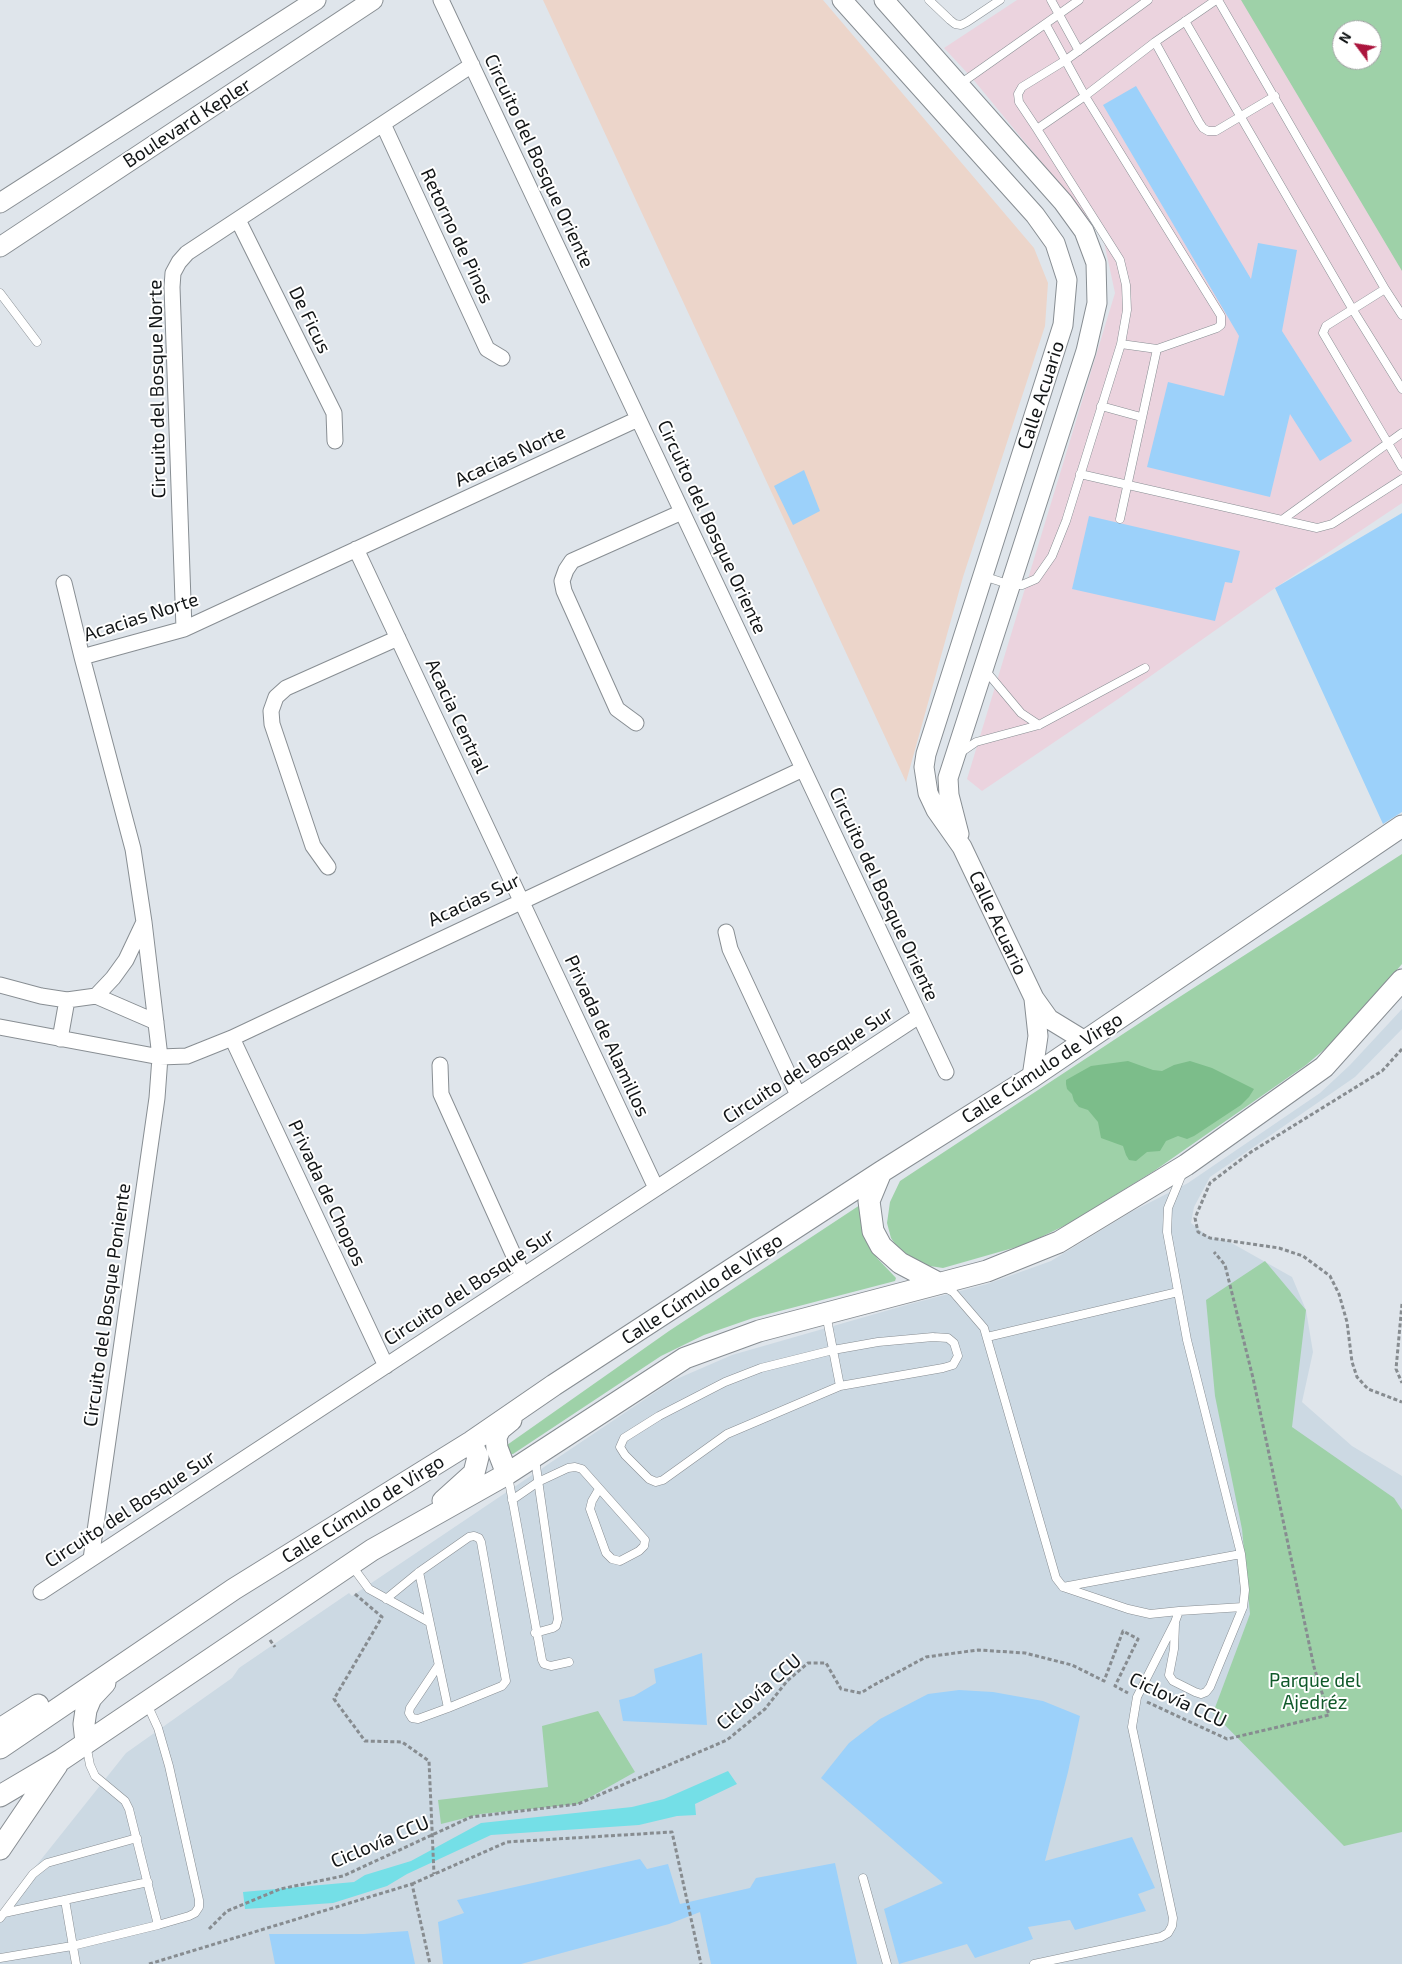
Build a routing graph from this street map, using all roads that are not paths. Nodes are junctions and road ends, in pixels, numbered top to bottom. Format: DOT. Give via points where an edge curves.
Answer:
graph roads {
  1 [pos="316,0"];
  2 [pos="373,0"];
  3 [pos="441,0"];
  4 [pos="884,0"];
  5 [pos="929,0"];
  6 [pos="1000,0"];
  7 [pos="1051,0"];
  8 [pos="1079,0"];
  9 [pos="1148,0"];
  10 [pos="1217,0"];
  11 [pos="850,3"];
  12 [pos="1058,16"];
  13 [pos="1185,21"];
  14 [pos="1046,25"];
  15 [pos="1156,42"];
  16 [pos="1079,51"];
  17 [pos="1066,60"];
  18 [pos="472,65"];
  19 [pos="960,85"];
  20 [pos="1085,96"];
  21 [pos="1275,96"];
  22 [pos="1240,116"];
  23 [pos="383,124"];
  24 [pos="1037,129"];
  25 [pos="0,203"];
  26 [pos="238,220"];
  27 [pos="0,247"];
  28 [pos="1385,289"];
  29 [pos="0,293"];
  30 [pos="1354,310"];
  31 [pos="1402,314"];
  32 [pos="37,342"];
  33 [pos="1121,344"];
  34 [pos="1157,349"];
  35 [pos="502,358"];
  36 [pos="1402,389"];
  37 [pos="1102,406"];
  38 [pos="1141,418"];
  39 [pos="638,419"];
  40 [pos="1402,433"];
  41 [pos="335,441"];
  42 [pos="1388,442"];
  43 [pos="1402,468"];
  44 [pos="1080,474"];
  45 [pos="1402,479"];
  46 [pos="1126,484"];
  47 [pos="682,512"];
  48 [pos="1120,519"];
  49 [pos="1282,520"];
  50 [pos="356,549"];
  51 [pos="983,576"];
  52 [pos="64,583"];
  53 [pos="1010,585"];
  54 [pos="184,629"];
  55 [pos="398,638"];
  56 [pos="82,657"];
  57 [pos="1145,668"];
  58 [pos="984,669"];
  59 [pos="636,723"];
  60 [pos="1039,725"];
  61 [pos="956,755"];
  62 [pos="803,769"];
  63 [pos="1402,826"];
  64 [pos="962,847"];
  65 [pos="328,867"];
  66 [pos="521,900"];
  67 [pos="144,922"];
  68 [pos="726,932"];
  69 [pos="1402,980"];
  70 [pos="0,985"];
  71 [pos="96,996"];
  72 [pos="1034,998"];
  73 [pos="66,1000"];
  74 [pos="919,1016"];
  75 [pos="156,1022"];
  76 [pos="0,1027"];
  77 [pos="232,1038"];
  78 [pos="60,1039"];
  79 [pos="1085,1040"];
  80 [pos="160,1057"];
  81 [pos="440,1065"];
  82 [pos="946,1072"];
  83 [pos="1032,1077"];
  84 [pos="798,1095"];
  85 [pos="1186,1165"];
  86 [pos="881,1172"];
  87 [pos="656,1188"];
  88 [pos="523,1276"];
  89 [pos="938,1283"];
  90 [pos="1178,1292"];
  91 [pos="826,1312"];
  92 [pos="987,1337"];
  93 [pos="833,1350"];
  94 [pos="386,1366"];
  95 [pos="554,1385"];
  96 [pos="840,1386"];
  97 [pos="471,1442"];
  98 [pos="535,1456"];
  99 [pos="507,1474"];
  100 [pos="538,1482"];
  101 [pos="599,1488"];
  102 [pos="512,1500"];
  103 [pos="426,1519"];
  104 [pos="1241,1554"];
  105 [pos="91,1559"];
  106 [pos="351,1564"];
  107 [pos="420,1572"];
  108 [pos="1063,1587"];
  109 [pos="41,1592"];
  110 [pos="386,1599"];
  111 [pos="1243,1607"];
  112 [pos="1179,1611"];
  113 [pos="190,1619"];
  114 [pos="429,1622"];
  115 [pos="1175,1622"];
  116 [pos="535,1633"];
  117 [pos="132,1657"];
  118 [pos="569,1662"];
  119 [pos="438,1666"];
  120 [pos="146,1702"];
  121 [pos="448,1708"];
  122 [pos="0,1729"];
  123 [pos="86,1742"];
  124 [pos="0,1748"];
  125 [pos="61,1760"];
  126 [pos="0,1796"];
  127 [pos="138,1838"];
  128 [pos="0,1849"];
  129 [pos="863,1878"];
  130 [pos="148,1882"];
  131 [pos="65,1900"];
  132 [pos="2,1916"];
  133 [pos="158,1925"];
  134 [pos="72,1946"];
  135 [pos="0,1958"];
  136 [pos="1063,1961"];
  137 [pos="76,1964"];
  138 [pos="887,1964"];
  139 [pos="1034,1964"];
  1 -- 25 [label="street, Boulevard Kepler"];
  2 -- 27 [label="street, Boulevard Kepler"];
  3 -- 18 [label="street, Circuito del Bosque Oriente"];
  4 -- 19 [label="street, Calle Acuario"];
  5 -- 6 [label="lane" via="955,24 962,24"];
  7 -- 12 [label="lane"];
  8 -- 12 [label="lane"];
  9 -- 16 [label="lane"];
  10 -- 13 [label="lane"];
  10 -- 21 [label="lane"];
  11 -- 51 [label="street, Calle Acuario" via="1035,215 1055,243 1067,280 1063,325"];
  12 -- 14 [label="lane"];
  12 -- 16 [label="lane"];
  13 -- 15 [label="lane"];
  13 -- 22 [label="lane"];
  14 -- 17 [label="lane"];
  14 -- 19 [label="lane"];
  15 -- 20 [label="lane"];
  15 -- 22 [label="lane" via="1203,128 1216,131"];
  16 -- 17 [label="lane"];
  17 -- 20 [label="lane"];
  17 -- 24 [label="lane" via="1022,87 1018,94"];
  18 -- 23 [label="street, Circuito del Bosque Norte"];
  18 -- 39 [label="street, Circuito del Bosque Oriente"];
  19 -- 53 [label="street, Calle Acuario" via="1063,202 1084,231 1096,264 1097,303 1086,351"];
  20 -- 24 [label="lane"];
  20 -- 34 [label="lane" via="1221,316 1221,325 1217,328"];
  21 -- 22 [label="lane"];
  21 -- 28 [label="lane"];
  22 -- 30 [label="lane"];
  23 -- 26 [label="street, Circuito del Bosque Norte"];
  23 -- 35 [label="street, Retorno de Pinos" via="487,350"];
  24 -- 33 [label="lane" via="1120,260 1126,285"];
  26 -- 41 [label="street, De Ficus" via="334,414"];
  26 -- 54 [label="street, Circuito del Bosque Norte" via="187,253 173,273"];
  28 -- 30 [label="lane"];
  28 -- 31 [label="lane"];
  29 -- 32 [label="lane"];
  30 -- 36 [label="lane"];
  30 -- 42 [label="lane" via="1326,326 1323,333"];
  33 -- 34 [label="lane"];
  33 -- 37 [label="lane"];
  34 -- 38 [label="lane"];
  37 -- 38 [label="lane"];
  37 -- 44 [label="lane"];
  38 -- 46 [label="lane"];
  39 -- 47 [label="street, Circuito del Bosque Oriente"];
  39 -- 50 [label="street, Acacias Norte"];
  40 -- 42 [label="lane"];
  42 -- 43 [label="lane"];
  42 -- 49 [label="lane"];
  44 -- 46 [label="lane"];
  44 -- 53 [label="lane" via="1052,556 1036,579 1022,585"];
  45 -- 49 [label="lane" via="1332,524 1317,528"];
  46 -- 48 [label="lane"];
  46 -- 49 [label="lane"];
  47 -- 59 [label="street" via="572,561 562,581 617,709"];
  47 -- 62 [label="street, Circuito del Bosque Oriente"];
  50 -- 54 [label="street, Acacias Norte"];
  50 -- 55 [label="street, Acacia Central"];
  51 -- 53 [label="lane"];
  51 -- 64 [label="street, Calle Acuario" via="924,767 928,793 936,810"];
  52 -- 56 [label="street"];
  53 -- 58 [label="street, Calle Acuario"];
  54 -- 56 [label="street, Acacias Norte"];
  55 -- 65 [label="street" via="286,688 276,697 271,711 272,724 313,846"];
  55 -- 66 [label="street, Acacia Central"];
  56 -- 67 [label="street, Acacias Norte" via="133,849"];
  57 -- 60 [label="lane"];
  58 -- 60 [label="lane" via="1021,713"];
  58 -- 61 [label="street, Calle Acuario"];
  60 -- 61 [label="lane" via="976,742"];
  61 -- 64 [label="street, Calle Acuario" via="948,788"];
  62 -- 66 [label="street, Acacias Sur"];
  62 -- 74 [label="street, Circuito del Bosque Oriente"];
  63 -- 79 [label="main road, Calle Cúmulo de Virgo"];
  64 -- 72 [label="street, Calle Acuario"];
  66 -- 77 [label="street, Acacias Sur"];
  66 -- 87 [label="street, Privada de Alamillos"];
  67 -- 71 [label="street" via="126,960"];
  67 -- 75 [label="street, Acacias Norte"];
  68 -- 84 [label="street" via="730,950"];
  69 -- 85 [label="main road" via="1324,1067"];
  70 -- 73 [label="street"];
  71 -- 73 [label="street"];
  71 -- 75 [label="street"];
  72 -- 79 [label="street, Calle Acuario" via="1049,1019"];
  72 -- 83 [label="street, Calle Acuario" via="1038,1036"];
  73 -- 78 [label="street"];
  74 -- 82 [label="street, Circuito del Bosque Oriente"];
  74 -- 84 [label="street, Circuito del Bosque Sur"];
  75 -- 80 [label="street, Acacias Norte"];
  76 -- 78 [label="street, Acacias Sur"];
  77 -- 80 [label="street, Acacias Sur" via="187,1056"];
  77 -- 94 [label="street, Privada de Chopos"];
  78 -- 80 [label="street, Acacias Sur"];
  79 -- 83 [label="main road, Calle Cúmulo de Virgo"];
  80 -- 105 [label="street, Circuito del Bosque Poniente" via="157,1098"];
  81 -- 88 [label="street" via="441,1094"];
  83 -- 86 [label="main road, Calle Cúmulo de Virgo"];
  84 -- 87 [label="street, Circuito del Bosque Sur"];
  85 -- 89 [label="main road" via="1059,1242 987,1271"];
  85 -- 90 [label="lane" via="1168,1208 1167,1232"];
  86 -- 89 [label="main road" via="870,1201 873,1231 881,1246 900,1264"];
  86 -- 95 [label="main road, Calle Cúmulo de Virgo"];
  87 -- 88 [label="street, Circuito del Bosque Sur"];
  88 -- 94 [label="street, Circuito del Bosque Sur"];
  89 -- 91 [label="main road"];
  89 -- 92 [label="lane" via="953,1292 984,1328"];
  90 -- 92 [label="lane"];
  90 -- 104 [label="lane"];
  91 -- 93 [label="lane"];
  91 -- 98 [label="main road" via="759,1331 685,1358"];
  92 -- 108 [label="lane" via="1047,1552 1056,1578"];
  93 -- 96 [label="lane"];
  93 -- 96 [label="lane" via="878,1342 948,1338 954,1343 958,1356 953,1365 943,1368"];
  93 -- 96 [label="lane" via="761,1368 725,1382 659,1416 624,1438 620,1446 625,1455 656,1482 726,1434"];
  94 -- 105 [label="street, Circuito del Bosque Sur"];
  95 -- 97 [label="main road, Calle Cúmulo de Virgo"];
  95 -- 99 [label="main road" via="500,1429 496,1437 497,1448"];
  97 -- 103 [label="main road" via="478,1457 474,1473"];
  97 -- 113 [label="main road, Calle Cúmulo de Virgo"];
  98 -- 99 [label="main road"];
  98 -- 100 [label="lane"];
  99 -- 102 [label="lane"];
  99 -- 103 [label="main road"];
  100 -- 101 [label="lane" via="576,1467 582,1469"];
  100 -- 102 [label="lane"];
  100 -- 116 [label="lane" via="558,1619 556,1626"];
  101 -- 101 [label="lane" via="590,1509 606,1553 620,1561 639,1551 645,1540"];
  102 -- 116 [label="lane"];
  103 -- 106 [label="main road"];
  104 -- 108 [label="lane"];
  104 -- 111 [label="lane" via="1245,1590"];
  105 -- 109 [label="street, Circuito del Bosque Sur"];
  106 -- 110 [label="lane" via="366,1586"];
  106 -- 120 [label="main road"];
  107 -- 110 [label="lane"];
  107 -- 114 [label="lane"];
  107 -- 121 [label="lane" via="469,1537 474,1536 481,1542 506,1681 502,1686"];
  108 -- 112 [label="lane" via="1128,1610 1150,1614"];
  110 -- 114 [label="lane"];
  111 -- 112 [label="lane"];
  111 -- 115 [label="lane" via="1210,1687 1200,1694 1172,1681 1169,1675"];
  112 -- 115 [label="lane"];
  113 -- 117 [label="main road, Calle Cúmulo de Virgo"];
  113 -- 122 [label="main road" via="162,1629 131,1646"];
  114 -- 119 [label="lane"];
  115 -- 136 [label="lane" via="1137,1697 1132,1727 1173,1918 1172,1926 1161,1936"];
  116 -- 118 [label="lane" via="544,1664 551,1666"];
  117 -- 123 [label="main road" via="91,1698 84,1724"];
  117 -- 124 [label="main road, Calle Cúmulo de Virgo"];
  119 -- 121 [label="lane"];
  119 -- 121 [label="lane" via="409,1713 418,1719"];
  120 -- 123 [label="main road"];
  120 -- 133 [label="lane" via="169,1766 199,1900 195,1913"];
  123 -- 125 [label="main road"];
  123 -- 127 [label="lane" via="95,1776 125,1801"];
  125 -- 126 [label="main road"];
  125 -- 128 [label="main road"];
  127 -- 130 [label="lane"];
  127 -- 132 [label="lane" via="47,1863 33,1874"];
  129 -- 138 [label="lane"];
  130 -- 131 [label="lane"];
  130 -- 133 [label="lane"];
  131 -- 132 [label="lane"];
  131 -- 134 [label="lane"];
  133 -- 134 [label="lane"];
  134 -- 135 [label="lane"];
  134 -- 137 [label="lane"];
  136 -- 139 [label="lane"];
}
